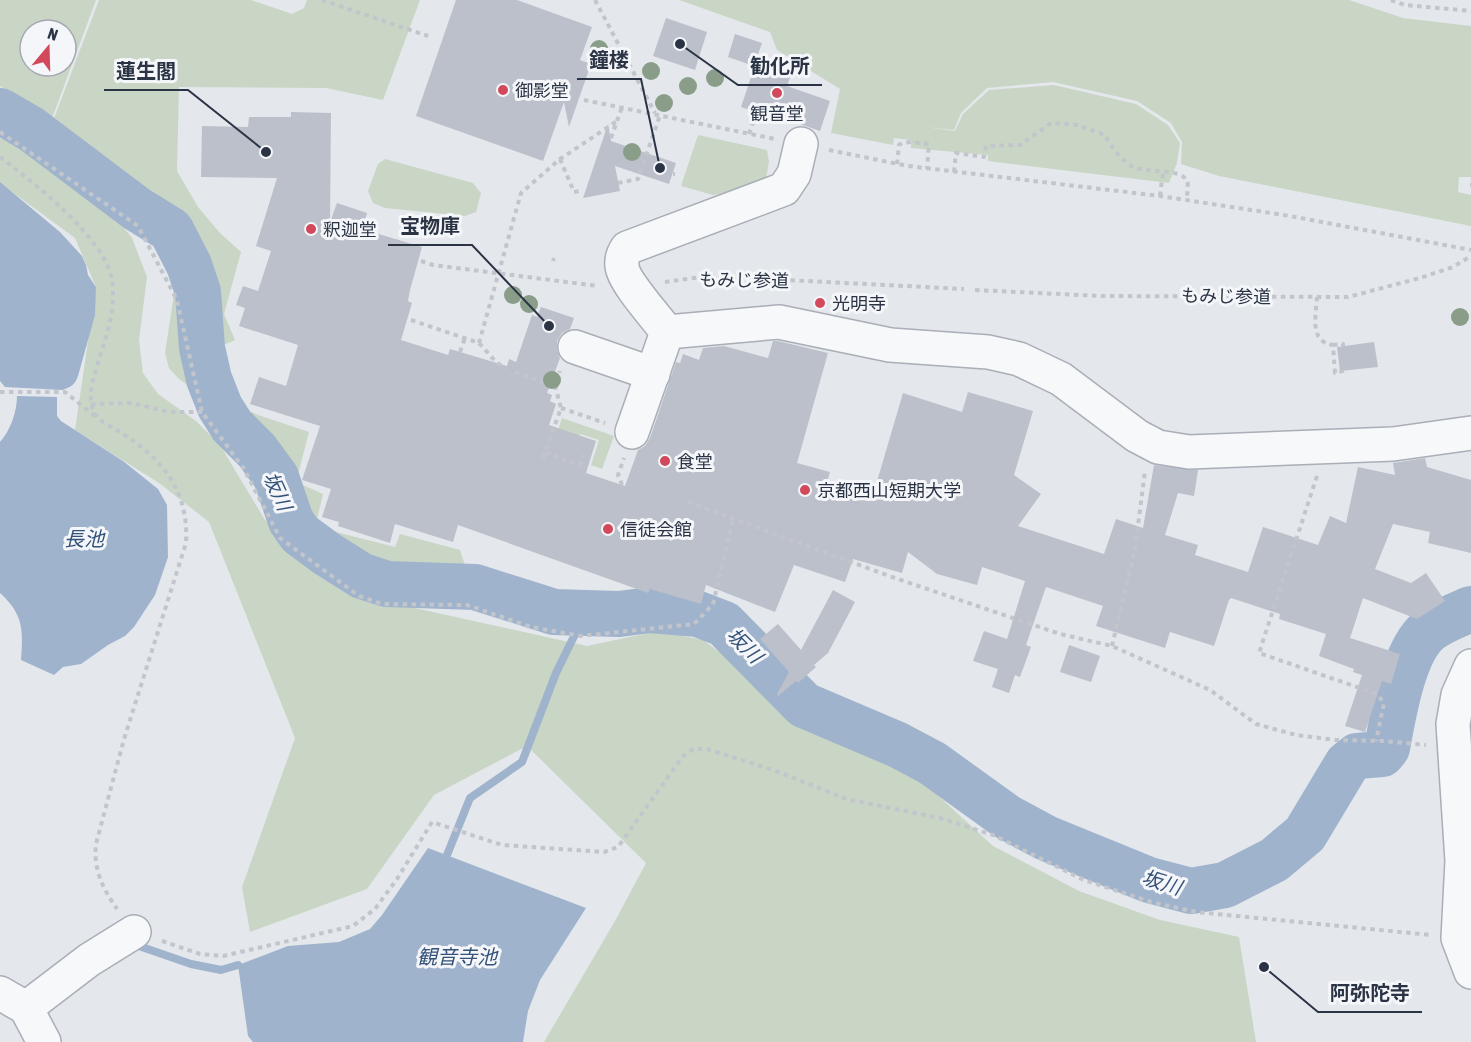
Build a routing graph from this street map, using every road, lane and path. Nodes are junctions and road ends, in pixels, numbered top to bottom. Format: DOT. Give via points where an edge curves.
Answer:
graph roads {
  1 [pos="322,0"];
  2 [pos="595,0"];
  3 [pos="1391,0"];
  4 [pos="1471,11"];
  5 [pos="428,36"];
  6 [pos="584,100"];
  7 [pos="622,107"];
  8 [pos="657,115"];
  9 [pos="755,117"];
  10 [pos="617,121"];
  11 [pos="0,132"];
  12 [pos="749,134"];
  13 [pos="611,138"];
  14 [pos="801,144"];
  15 [pos="0,157"];
  16 [pos="560,159"];
  17 [pos="897,164"];
  18 [pos="927,169"];
  19 [pos="954,172"];
  20 [pos="1162,172"];
  21 [pos="618,183"];
  22 [pos="580,191"];
  23 [pos="1160,196"];
  24 [pos="1186,200"];
  25 [pos="1471,250"];
  26 [pos="1471,256"];
  27 [pos="421,261"];
  28 [pos="500,273"];
  29 [pos="632,285"];
  30 [pos="964,289"];
  31 [pos="975,290"];
  32 [pos="1317,297"];
  33 [pos="411,320"];
  34 [pos="667,332"];
  35 [pos="465,338"];
  36 [pos="479,342"];
  37 [pos="1333,345"];
  38 [pos="1343,346"];
  39 [pos="460,352"];
  40 [pos="568,356"];
  41 [pos="506,369"];
  42 [pos="1346,370"];
  43 [pos="515,372"];
  44 [pos="653,374"];
  45 [pos="555,386"];
  46 [pos="0,392"];
  47 [pos="91,404"];
  48 [pos="561,408"];
  49 [pos="202,412"];
  50 [pos="96,417"];
  51 [pos="632,432"];
  52 [pos="1471,433"];
  53 [pos="1153,445"];
  54 [pos="1327,447"];
  55 [pos="583,454"];
  56 [pos="688,502"];
  57 [pos="733,519"];
  58 [pos="1112,646"];
  59 [pos="1471,666"];
  60 [pos="1376,741"];
  61 [pos="1402,743"];
  62 [pos="134,932"];
  63 [pos="1465,939"];
  64 [pos="1471,972"];
  65 [pos="27,1018"];
  1 -- 5 [label="path"];
  2 -- 8 [label="path"];
  3 -- 4 [label="path" via="1405,5"];
  6 -- 7 [label="path"];
  7 -- 8 [label="path"];
  7 -- 10 [label="path"];
  8 -- 12 [label="path"];
  8 -- 21 [label="path" via="638,180"];
  9 -- 12 [label="path"];
  10 -- 13 [label="path"];
  10 -- 16 [label="path"];
  11 -- 49 [label="path" via="138,226 177,300"];
  12 -- 14 [label="path"];
  14 -- 17 [label="path"];
  14 -- 29 [label="street" via="794,174 784,189 627,248 621,258 622,268"];
  15 -- 47 [label="path" via="91,239 112,278 110,326 91,387"];
  16 -- 22 [label="path" via="574,192"];
  16 -- 28 [label="path" via="521,193"];
  17 -- 18 [label="path"];
  17 -- 18 [label="path" via="902,143 929,144"];
  18 -- 19 [label="path"];
  19 -- 20 [label="path" via="956,153 984,157 986,146 1020,145 1051,123 1077,125 1105,135 1113,149 1134,168"];
  19 -- 23 [label="path"];
  20 -- 23 [label="path"];
  20 -- 24 [label="path" via="1186,179"];
  23 -- 24 [label="path"];
  24 -- 25 [label="path"];
  26 -- 32 [label="path, もみじ参道" via="1420,278 1348,297"];
  27 -- 28 [label="path, もみじ参道"];
  28 -- 29 [label="path, もみじ参道" via="597,286"];
  28 -- 36 [label="path"];
  29 -- 30 [label="path, もみじ参道" via="708,276"];
  29 -- 34 [label="street"];
  31 -- 32 [label="path, もみじ参道" via="1101,296"];
  32 -- 37 [label="path" via="1316,334 1320,341"];
  33 -- 35 [label="path"];
  34 -- 44 [label="street"];
  34 -- 53 [label="street" via="779,322 891,345 988,352 1019,359 1061,379"];
  35 -- 36 [label="path"];
  35 -- 39 [label="path"];
  36 -- 41 [label="path"];
  37 -- 38 [label="path"];
  37 -- 42 [label="path" via="1335,373"];
  40 -- 44 [label="street"];
  40 -- 45 [label="path"];
  43 -- 45 [label="path"];
  44 -- 51 [label="street"];
  45 -- 48 [label="path"];
  46 -- 50 [label="path" via="65,392"];
  47 -- 49 [label="path" via="132,403 169,412"];
  47 -- 50 [label="path"];
  48 -- 51 [label="path"];
  48 -- 55 [label="path" via="544,456 579,465"];
  49 -- 57 [label="path" via="244,470 280,538 359,596 382,604 467,605 531,627 581,636 694,624 713,604"];
  50 -- 62 [label="path" via="157,461 173,480 187,523 186,543 124,739 94,858 106,894"];
  52 -- 54 [label="street" via="1393,444"];
  53 -- 54 [label="street" via="1189,452"];
  53 -- 58 [label="path" via="1145,470 1135,549"];
  54 -- 60 [label="path" via="1259,653 1377,694 1384,703"];
  56 -- 57 [label="path"];
  57 -- 58 [label="path" via="1037,627"];
  58 -- 60 [label="path" via="1210,690 1256,724 1296,735"];
  59 -- 63 [label="street" via="1458,695 1453,724"];
  60 -- 61 [label="path"];
  62 -- 63 [label="path" via="200,954 223,956 353,926 375,909 432,822 502,845 604,852 618,847 683,756 693,749 707,749 846,799 940,818 993,835 1083,880 1151,902 1196,912"];
  62 -- 65 [label="street" via="89,960"];
  63 -- 64 [label="street"];
}
